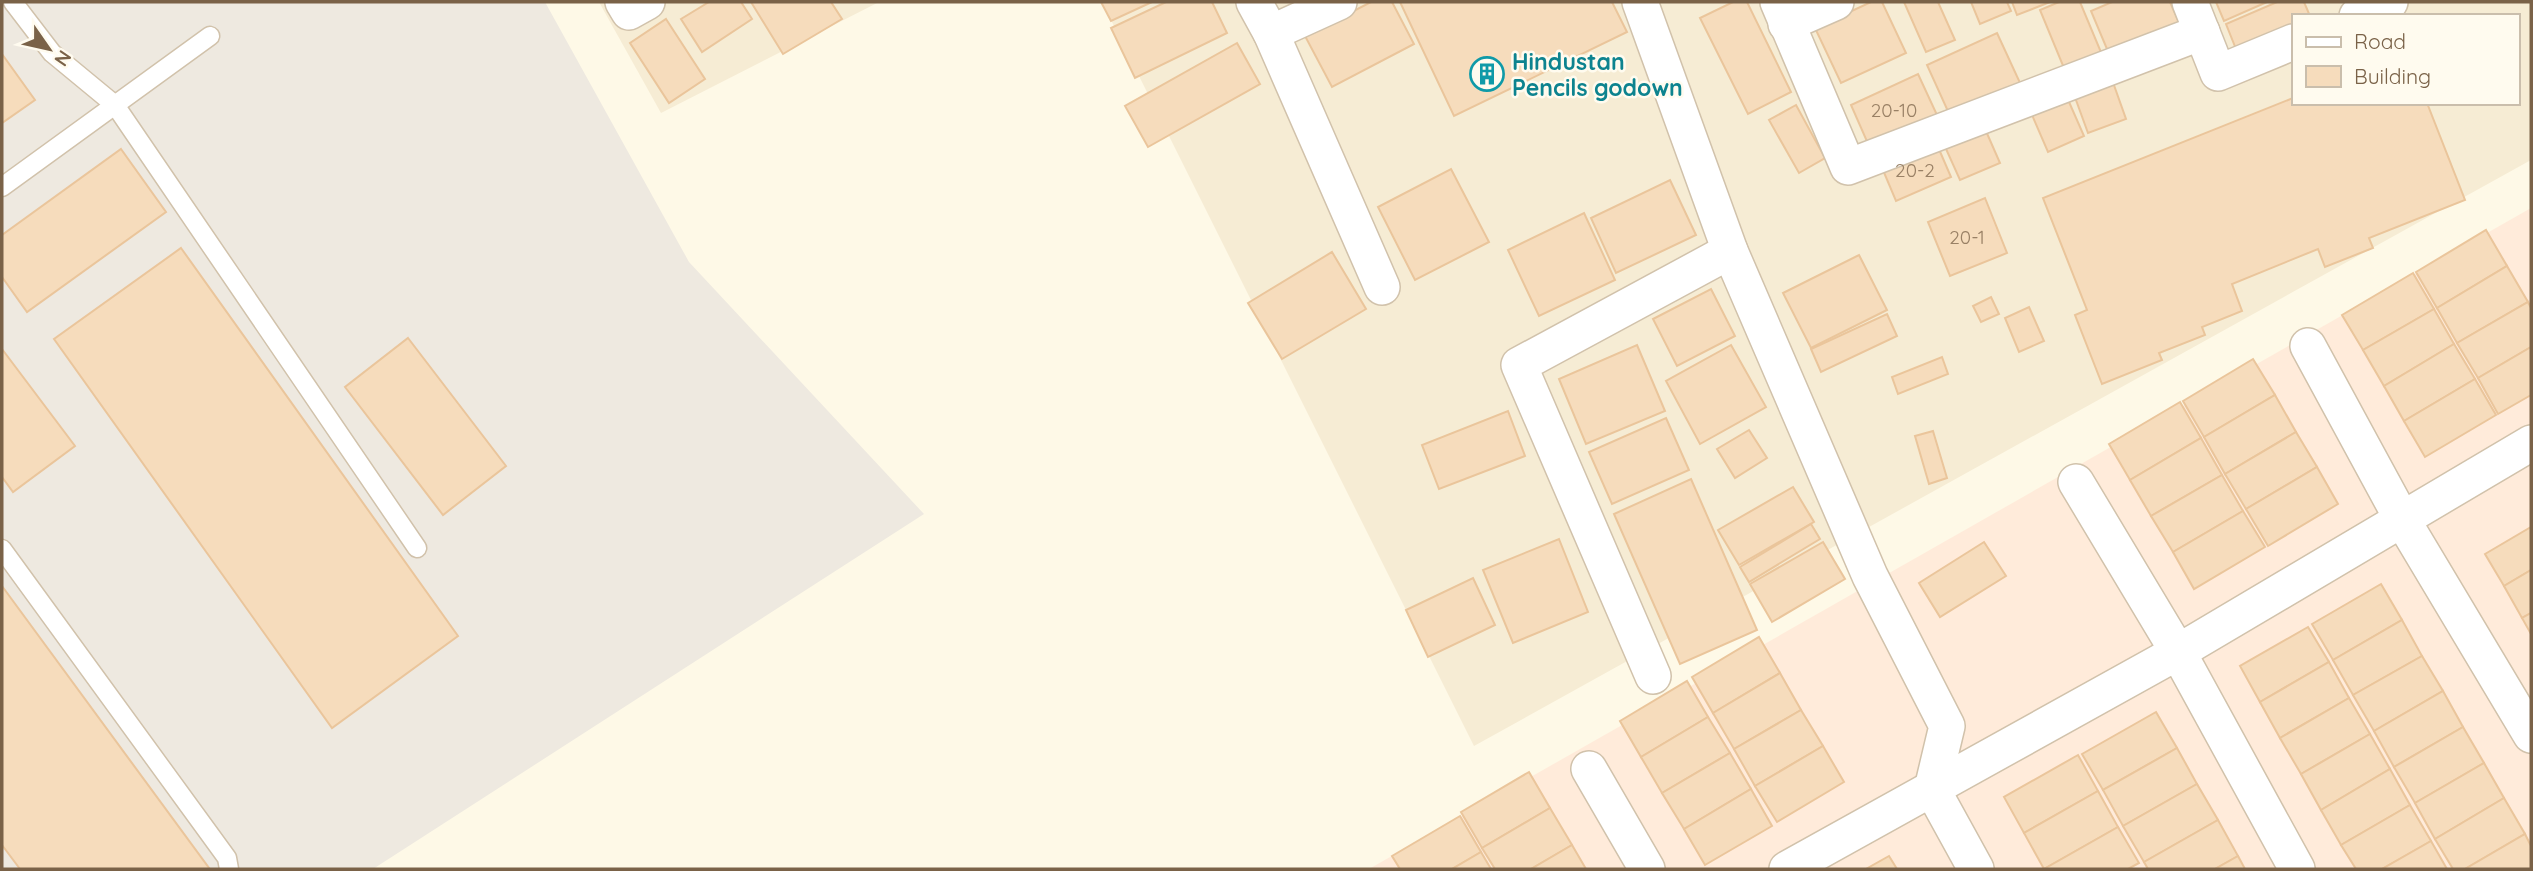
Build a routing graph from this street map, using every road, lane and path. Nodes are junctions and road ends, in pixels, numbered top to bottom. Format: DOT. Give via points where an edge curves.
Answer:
graph roads {
  1 [pos="13,2"];
  2 [pos="623,2"];
  3 [pos="647,2"];
  4 [pos="1254,2"];
  5 [pos="1339,2"];
  6 [pos="1836,2"];
  7 [pos="2390,2"];
  8 [pos="1650,5"];
  9 [pos="1782,13"];
  10 [pos="2362,14"];
  11 [pos="2196,17"];
  12 [pos="1271,33"];
  13 [pos="210,36"];
  14 [pos="2292,42"];
  15 [pos="115,105"];
  16 [pos="2,187"];
  17 [pos="1730,251"];
  18 [pos="1382,287"];
  19 [pos="2308,346"];
  20 [pos="2531,443"];
  21 [pos="2076,482"];
  22 [pos="2403,521"];
  23 [pos="417,548"];
  24 [pos="2,549"];
  25 [pos="2178,652"];
  26 [pos="1653,676"];
  27 [pos="2531,735"];
  28 [pos="1589,769"];
  29 [pos="1932,789"];
  30 [pos="229,869"];
  31 [pos="1647,869"];
  32 [pos="1787,869"];
  33 [pos="1976,869"];
  34 [pos="2297,869"];
  1 -- 15 [label="lane" via="52,53"];
  2 -- 3 [label="street" via="629,12"];
  4 -- 12 [label="street"];
  5 -- 12 [label="street"];
  6 -- 9 [label="street"];
  7 -- 10 [label="street"];
  8 -- 17 [label="street"];
  9 -- 11 [label="street" via="1848,167"];
  11 -- 14 [label="street" via="2218,73"];
  12 -- 18 [label="street"];
  13 -- 15 [label="lane"];
  15 -- 16 [label="lane"];
  15 -- 23 [label="lane"];
  17 -- 26 [label="street" via="1519,365"];
  17 -- 29 [label="street" via="1870,576 1947,726"];
  19 -- 22 [label="street"];
  20 -- 22 [label="street"];
  21 -- 25 [label="street"];
  22 -- 25 [label="street"];
  22 -- 27 [label="street"];
  24 -- 30 [label="lane" via="227,858"];
  25 -- 29 [label="street"];
  25 -- 34 [label="street"];
  28 -- 31 [label="street"];
  29 -- 32 [label="street"];
  29 -- 33 [label="street"];
}
